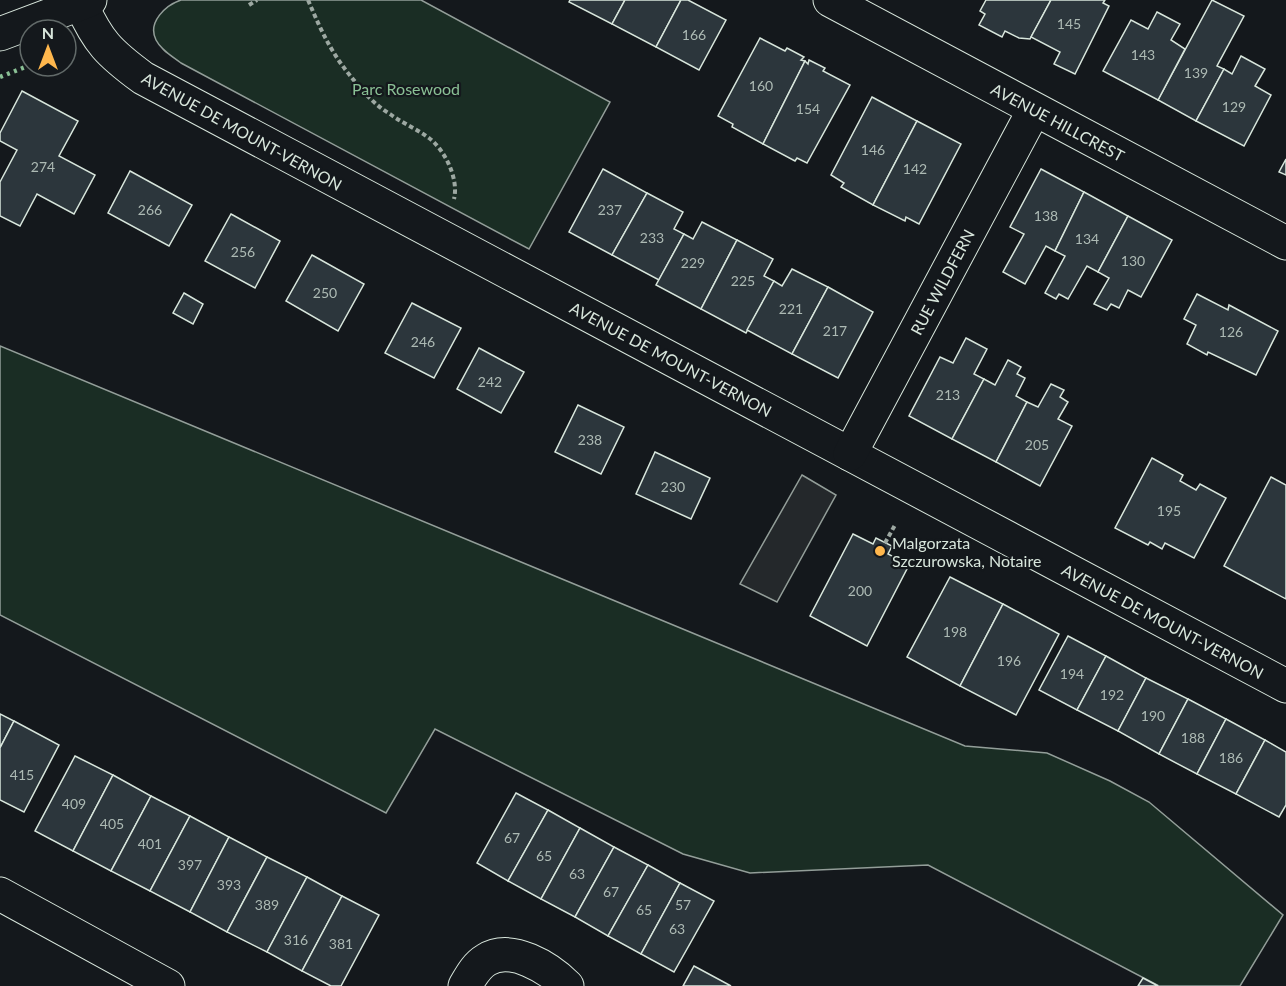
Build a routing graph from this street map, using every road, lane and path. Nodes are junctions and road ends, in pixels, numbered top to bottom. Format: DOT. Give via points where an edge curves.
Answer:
graph roads {
  1 [pos="257,0"];
  2 [pos="308,0"];
  3 [pos="830,0"];
  4 [pos="86,2"];
  5 [pos="249,5"];
  6 [pos="0,34"];
  7 [pos="353,69"];
  8 [pos="349,74"];
  9 [pos="1034,110"];
  10 [pos="452,207"];
  11 [pos="1286,243"];
  12 [pos="850,454"];
  13 [pos="896,522"];
  14 [pos="885,543"];
  15 [pos="1286,686"];
  16 [pos="0,894"];
  17 [pos="168,986"];
  18 [pos="465,986"];
  19 [pos="567,986"];
  1 -- 5 [label="path"];
  2 -- 8 [label="path" via="335,58"];
  3 -- 9 [label="street, AVENUE HILLCREST"];
  4 -- 6 [label="street"];
  4 -- 12 [label="street, AVENUE DE MOUNT-VERNON" via="93,31 106,49 143,78"];
  7 -- 8 [label="path"];
  8 -- 10 [label="path" via="388,114 431,139 455,182"];
  9 -- 11 [label="street, AVENUE HILLCREST"];
  9 -- 12 [label="street, RUE WILDFERN"];
  12 -- 15 [label="street, AVENUE DE MOUNT-VERNON"];
  13 -- 14 [label="path"];
  16 -- 17 [label="street"];
  18 -- 19 [label="street" via="479,964 497,955 510,955 542,967"];
}
